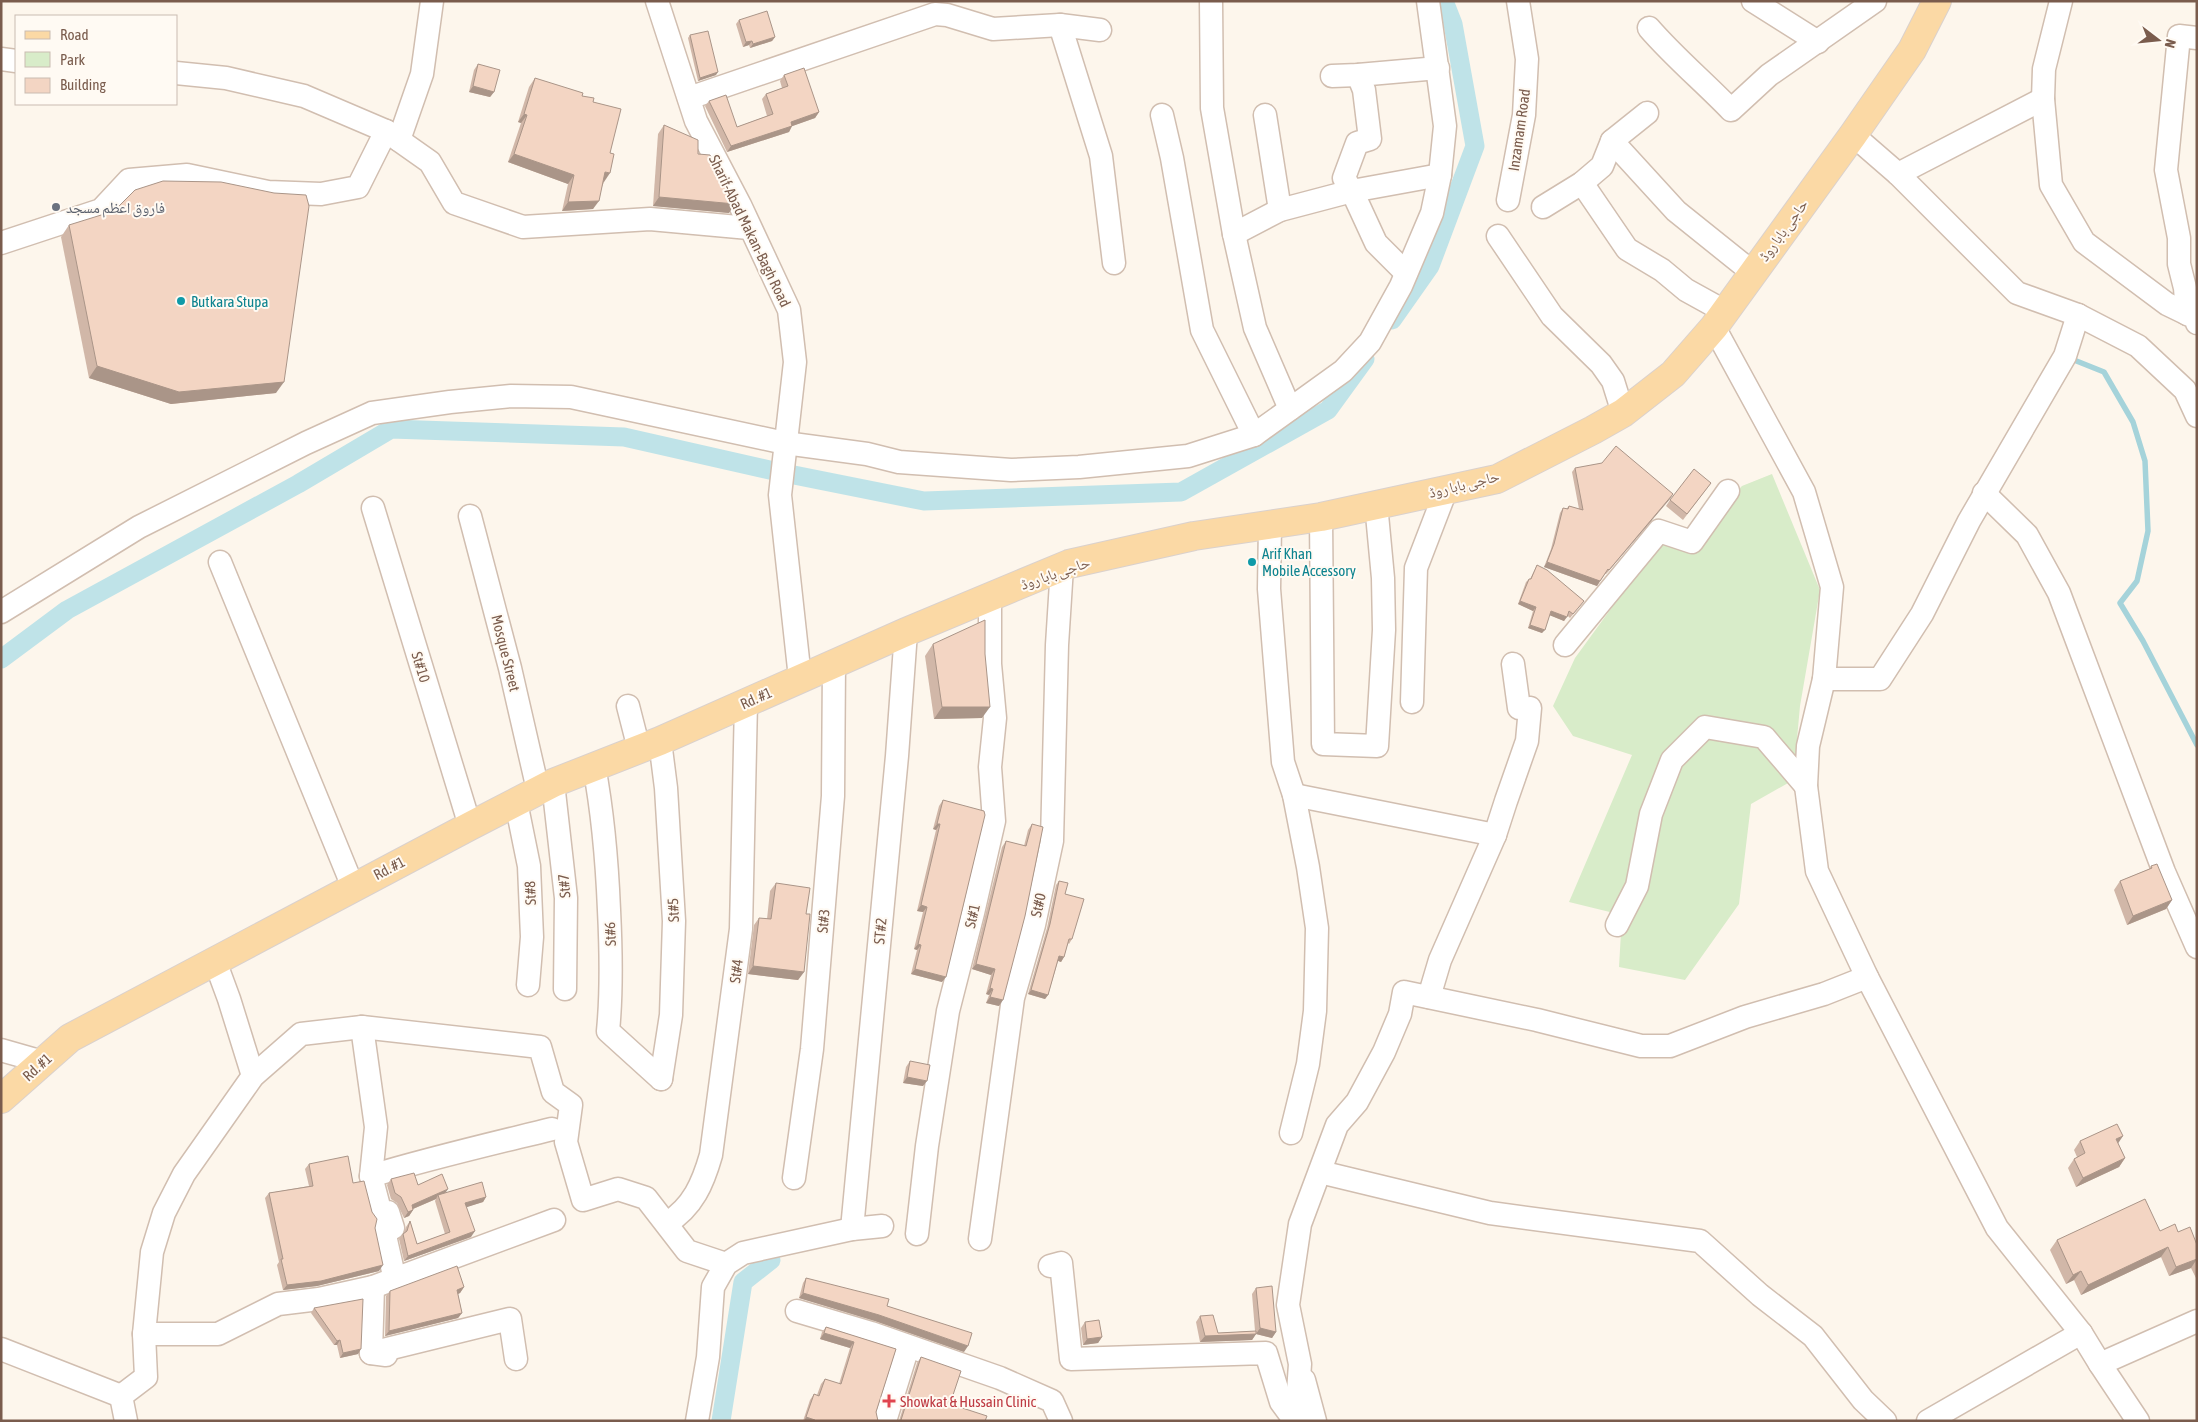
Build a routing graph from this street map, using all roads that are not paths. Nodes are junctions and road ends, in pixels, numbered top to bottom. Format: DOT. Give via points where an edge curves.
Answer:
graph roads {
  1 [pos="432,1"];
  2 [pos="657,1"];
  3 [pos="1211,1"];
  4 [pos="1428,1"];
  5 [pos="1518,1"];
  6 [pos="1753,1"];
  7 [pos="1875,1"];
  8 [pos="2061,1"];
  9 [pos="1931,3"];
  10 [pos="1060,25"];
  11 [pos="1649,28"];
  12 [pos="1100,30"];
  13 [pos="2197,38"];
  14 [pos="1818,42"];
  15 [pos="1,59"];
  16 [pos="15,61"];
  17 [pos="1438,68"];
  18 [pos="178,73"];
  19 [pos="1358,75"];
  20 [pos="1332,76"];
  21 [pos="689,98"];
  22 [pos="2043,99"];
  23 [pos="1647,114"];
  24 [pos="1162,115"];
  25 [pos="1265,115"];
  26 [pos="1853,135"];
  27 [pos="393,136"];
  28 [pos="1612,141"];
  29 [pos="1898,174"];
  30 [pos="1440,175"];
  31 [pos="1582,183"];
  32 [pos="1352,191"];
  33 [pos="1508,200"];
  34 [pos="1543,207"];
  35 [pos="1280,210"];
  36 [pos="749,228"];
  37 [pos="1234,234"];
  38 [pos="1498,236"];
  39 [pos="1,243"];
  40 [pos="1114,264"];
  41 [pos="1752,272"];
  42 [pos="1406,273"];
  43 [pos="2078,315"];
  44 [pos="2192,318"];
  45 [pos="1719,319"];
  46 [pos="2191,383"];
  47 [pos="1290,409"];
  48 [pos="1622,413"];
  49 [pos="2197,416"];
  50 [pos="1254,435"];
  51 [pos="785,446"];
  52 [pos="1446,490"];
  53 [pos="1728,491"];
  54 [pos="1984,493"];
  55 [pos="1376,504"];
  56 [pos="373,508"];
  57 [pos="470,516"];
  58 [pos="1321,517"];
  59 [pos="1270,526"];
  60 [pos="220,562"];
  61 [pos="1062,567"];
  62 [pos="990,597"];
  63 [pos="1,612"];
  64 [pos="906,632"];
  65 [pos="1565,645"];
  66 [pos="834,663"];
  67 [pos="1513,664"];
  68 [pos="800,678"];
  69 [pos="1824,679"];
  70 [pos="746,702"];
  71 [pos="1412,702"];
  72 [pos="628,706"];
  73 [pos="649,745"];
  74 [pos="594,766"];
  75 [pos="1806,786"];
  76 [pos="536,792"];
  77 [pos="1294,794"];
  78 [pos="470,826"];
  79 [pos="1494,835"];
  80 [pos="353,887"];
  81 [pos="1617,925"];
  82 [pos="2197,947"];
  83 [pos="215,961"];
  84 [pos="1867,977"];
  85 [pos="528,985"];
  86 [pos="565,989"];
  87 [pos="1429,997"];
  88 [pos="362,1027"];
  89 [pos="1,1050"];
  90 [pos="43,1062"];
  91 [pos="253,1076"];
  92 [pos="661,1079"];
  93 [pos="1,1099"];
  94 [pos="552,1129"];
  95 [pos="1291,1133"];
  96 [pos="1320,1172"];
  97 [pos="371,1176"];
  98 [pos="794,1178"];
  99 [pos="554,1220"];
  100 [pos="667,1223"];
  101 [pos="882,1226"];
  102 [pos="852,1229"];
  103 [pos="917,1234"];
  104 [pos="980,1239"];
  105 [pos="726,1264"];
  106 [pos="1050,1266"];
  107 [pos="395,1280"];
  108 [pos="374,1286"];
  109 [pos="797,1311"];
  110 [pos="2197,1321"];
  111 [pos="2081,1333"];
  112 [pos="144,1334"];
  113 [pos="908,1347"];
  114 [pos="1,1349"];
  115 [pos="516,1359"];
  116 [pos="1300,1364"];
  117 [pos="2100,1364"];
  118 [pos="120,1396"];
  119 [pos="126,1421"];
  120 [pos="697,1421"];
  121 [pos="885,1421"];
  122 [pos="1061,1421"];
  123 [pos="1296,1421"];
  124 [pos="1315,1421"];
  125 [pos="1885,1421"];
  126 [pos="1928,1421"];
  127 [pos="2138,1421"];
  1 -- 27 [label="street" via="422,74"];
  2 -- 21 [label="street, Sharif-Abad Makan-Bagh Road"];
  3 -- 37 [label="street" via="1212,108"];
  4 -- 17 [label="street"];
  5 -- 33 [label="street, Inzamam Road" via="1527,59 1525,105"];
  6 -- 14 [label="street"];
  7 -- 14 [label="street"];
  8 -- 22 [label="street" via="2044,69"];
  9 -- 26 [label="main road, حاجی بابا روڈ" via="1912,50"];
  10 -- 12 [label="street"];
  10 -- 21 [label="street" via="993,29 935,14"];
  10 -- 40 [label="street" via="1101,156"];
  11 -- 14 [label="street" via="1731,110 1769,75"];
  13 -- 44 [label="street" via="2179,36 2166,170 2179,238 2179,264"];
  15 -- 16 [label="street"];
  17 -- 19 [label="street"];
  17 -- 30 [label="street" via="1445,126"];
  18 -- 27 [label="street" via="226,78 304,96"];
  19 -- 20 [label="street"];
  19 -- 32 [label="street" via="1364,90 1370,138 1357,144 1344,178"];
  21 -- 36 [label="street, Sharif-Abad Makan-Bagh Road" via="696,121"];
  22 -- 29 [label="street"];
  22 -- 44 [label="street" via="2052,185 2084,242 2167,304"];
  23 -- 28 [label="street"];
  24 -- 50 [label="street" via="1202,330"];
  25 -- 35 [label="street"];
  26 -- 29 [label="street"];
  26 -- 41 [label="main road, حاجی بابا روڈ"];
  27 -- 36 [label="street" via="430,162 454,203 523,227 650,219"];
  27 -- 39 [label="street" via="358,187 321,194 268,192 187,175 129,180 102,210"];
  28 -- 31 [label="street" via="1602,166"];
  28 -- 41 [label="street" via="1676,211"];
  29 -- 43 [label="street" via="2017,293"];
  30 -- 32 [label="street"];
  30 -- 42 [label="street" via="1432,213"];
  31 -- 34 [label="street"];
  31 -- 45 [label="street" via="1627,249 1662,270"];
  32 -- 35 [label="street"];
  32 -- 42 [label="street" via="1376,243"];
  35 -- 37 [label="street"];
  36 -- 51 [label="street, Sharif-Abad Makan-Bagh Road" via="789,310 795,362"];
  37 -- 47 [label="street" via="1255,328"];
  38 -- 48 [label="street" via="1552,316 1601,364 1613,382"];
  41 -- 45 [label="main road, حاجی بابا روڈ"];
  42 -- 47 [label="street" via="1370,342 1343,371"];
  43 -- 46 [label="street" via="2138,346"];
  43 -- 54 [label="street" via="2065,356"];
  45 -- 48 [label="main road, حاجی بابا روڈ" via="1673,374"];
  45 -- 69 [label="street" via="1804,492 1832,587"];
  46 -- 49 [label="street"];
  47 -- 50 [label="street"];
  48 -- 52 [label="main road, حاجی بابا روڈ" via="1496,479"];
  50 -- 51 [label="street" via="1188,456 1012,470 899,462 867,454"];
  51 -- 63 [label="street" via="571,397 511,396 372,414 306,443 139,527"];
  51 -- 68 [label="street, Sharif-Abad Makan-Bagh Road" via="780,499"];
  52 -- 55 [label="main road, حاجی بابا روڈ"];
  52 -- 71 [label="street" via="1416,568"];
  53 -- 65 [label="street" via="1692,542 1659,531"];
  54 -- 69 [label="street" via="1922,614 1880,679"];
  54 -- 82 [label="street" via="2027,535 2059,593 2164,872"];
  55 -- 58 [label="main road, حاجی بابا روڈ"];
  55 -- 58 [label="street" via="1384,630 1377,746 1323,744"];
  56 -- 78 [label="street, St#10"];
  57 -- 76 [label="street, Mosque Street" via="510,668"];
  58 -- 59 [label="main road, حاجی بابا روڈ"];
  59 -- 61 [label="main road, حاجی بابا روڈ" via="1194,536"];
  59 -- 77 [label="street" via="1268,589 1282,762"];
  60 -- 80 [label="street"];
  61 -- 62 [label="main road, حاجی بابا روڈ"];
  61 -- 104 [label="street, St#0" via="1052,841 1034,925 1013,998"];
  62 -- 64 [label="main road, حاجی بابا روڈ"];
  62 -- 103 [label="street, St#1" via="995,718 990,767 994,821 948,1011"];
  64 -- 66 [label="main road, حاجی بابا روڈ"];
  64 -- 102 [label="street, ST#2"];
  66 -- 68 [label="main road, حاجی بابا روڈ"];
  66 -- 98 [label="street, St#3" via="830,835 812,1049"];
  67 -- 79 [label="street" via="1524,708 1527,741"];
  68 -- 70 [label="main road, Rd. #1"];
  69 -- 75 [label="street" via="1808,746"];
  70 -- 73 [label="main road, Rd. #1"];
  70 -- 100 [label="street, St#4" via="741,929 711,1155 704,1182 681,1214"];
  72 -- 73 [label="street, St#5"];
  73 -- 74 [label="main road, Rd. #1"];
  73 -- 92 [label="street, St#5" via="666,788 674,921 671,1015"];
  74 -- 76 [label="main road, Rd. #1"];
  74 -- 92 [label="street, St#6" via="601,801 607,868 611,945 608,1031"];
  75 -- 81 [label="street" via="1764,737 1705,727 1672,760 1651,814 1637,886"];
  75 -- 84 [label="street" via="1818,871"];
  76 -- 78 [label="main road, Rd. #1"];
  76 -- 85 [label="street, St#8" via="529,866 532,937"];
  76 -- 86 [label="street, St#7" via="566,898"];
  77 -- 79 [label="street"];
  77 -- 95 [label="street" via="1317,928 1314,1020 1308,1064"];
  78 -- 80 [label="main road, Rd. #1"];
  79 -- 87 [label="street" via="1440,960"];
  80 -- 83 [label="main road, Rd. #1"];
  83 -- 90 [label="main road, Rd. #1" via="70,1038"];
  83 -- 91 [label="street"];
  84 -- 87 [label="street" via="1824,994 1745,1017 1670,1046 1641,1046"];
  84 -- 111 [label="street" via="1997,1228"];
  87 -- 96 [label="street" via="1404,992 1400,1014 1384,1052 1357,1102 1336,1125"];
  88 -- 91 [label="street" via="301,1034"];
  88 -- 97 [label="street" via="376,1127"];
  88 -- 100 [label="street" via="540,1047 553,1092 571,1105 566,1142 582,1200 618,1189 646,1198"];
  89 -- 90 [label="street"];
  90 -- 93 [label="main road, Rd. #1"];
  91 -- 112 [label="street" via="184,1174 164,1213 152,1252"];
  94 -- 97 [label="street" via="430,1158"];
  96 -- 116 [label="street" via="1300,1224 1288,1305"];
  96 -- 125 [label="street" via="1490,1213 1700,1241 1760,1295 1813,1336 1863,1400"];
  97 -- 107 [label="street" via="380,1214 388,1212 393,1228 384,1231"];
  99 -- 107 [label="street"];
  100 -- 105 [label="street" via="687,1251"];
  101 -- 102 [label="street"];
  102 -- 105 [label="street" via="743,1254"];
  105 -- 120 [label="street" via="713,1287 708,1357"];
  106 -- 123 [label="street" via="1061,1263 1071,1359 1266,1353 1281,1402"];
  107 -- 108 [label="street"];
  108 -- 112 [label="street" via="319,1299 278,1304 218,1334"];
  108 -- 115 [label="street" via="381,1354 510,1319"];
  109 -- 113 [label="street"];
  110 -- 117 [label="street"];
  111 -- 117 [label="street"];
  111 -- 126 [label="street"];
  112 -- 118 [label="street" via="146,1377"];
  113 -- 121 [label="street"];
  113 -- 122 [label="street" via="1000,1378 1052,1401"];
  114 -- 118 [label="street"];
  116 -- 123 [label="street"];
  116 -- 124 [label="street"];
  117 -- 127 [label="street"];
  118 -- 119 [label="street"];
}
